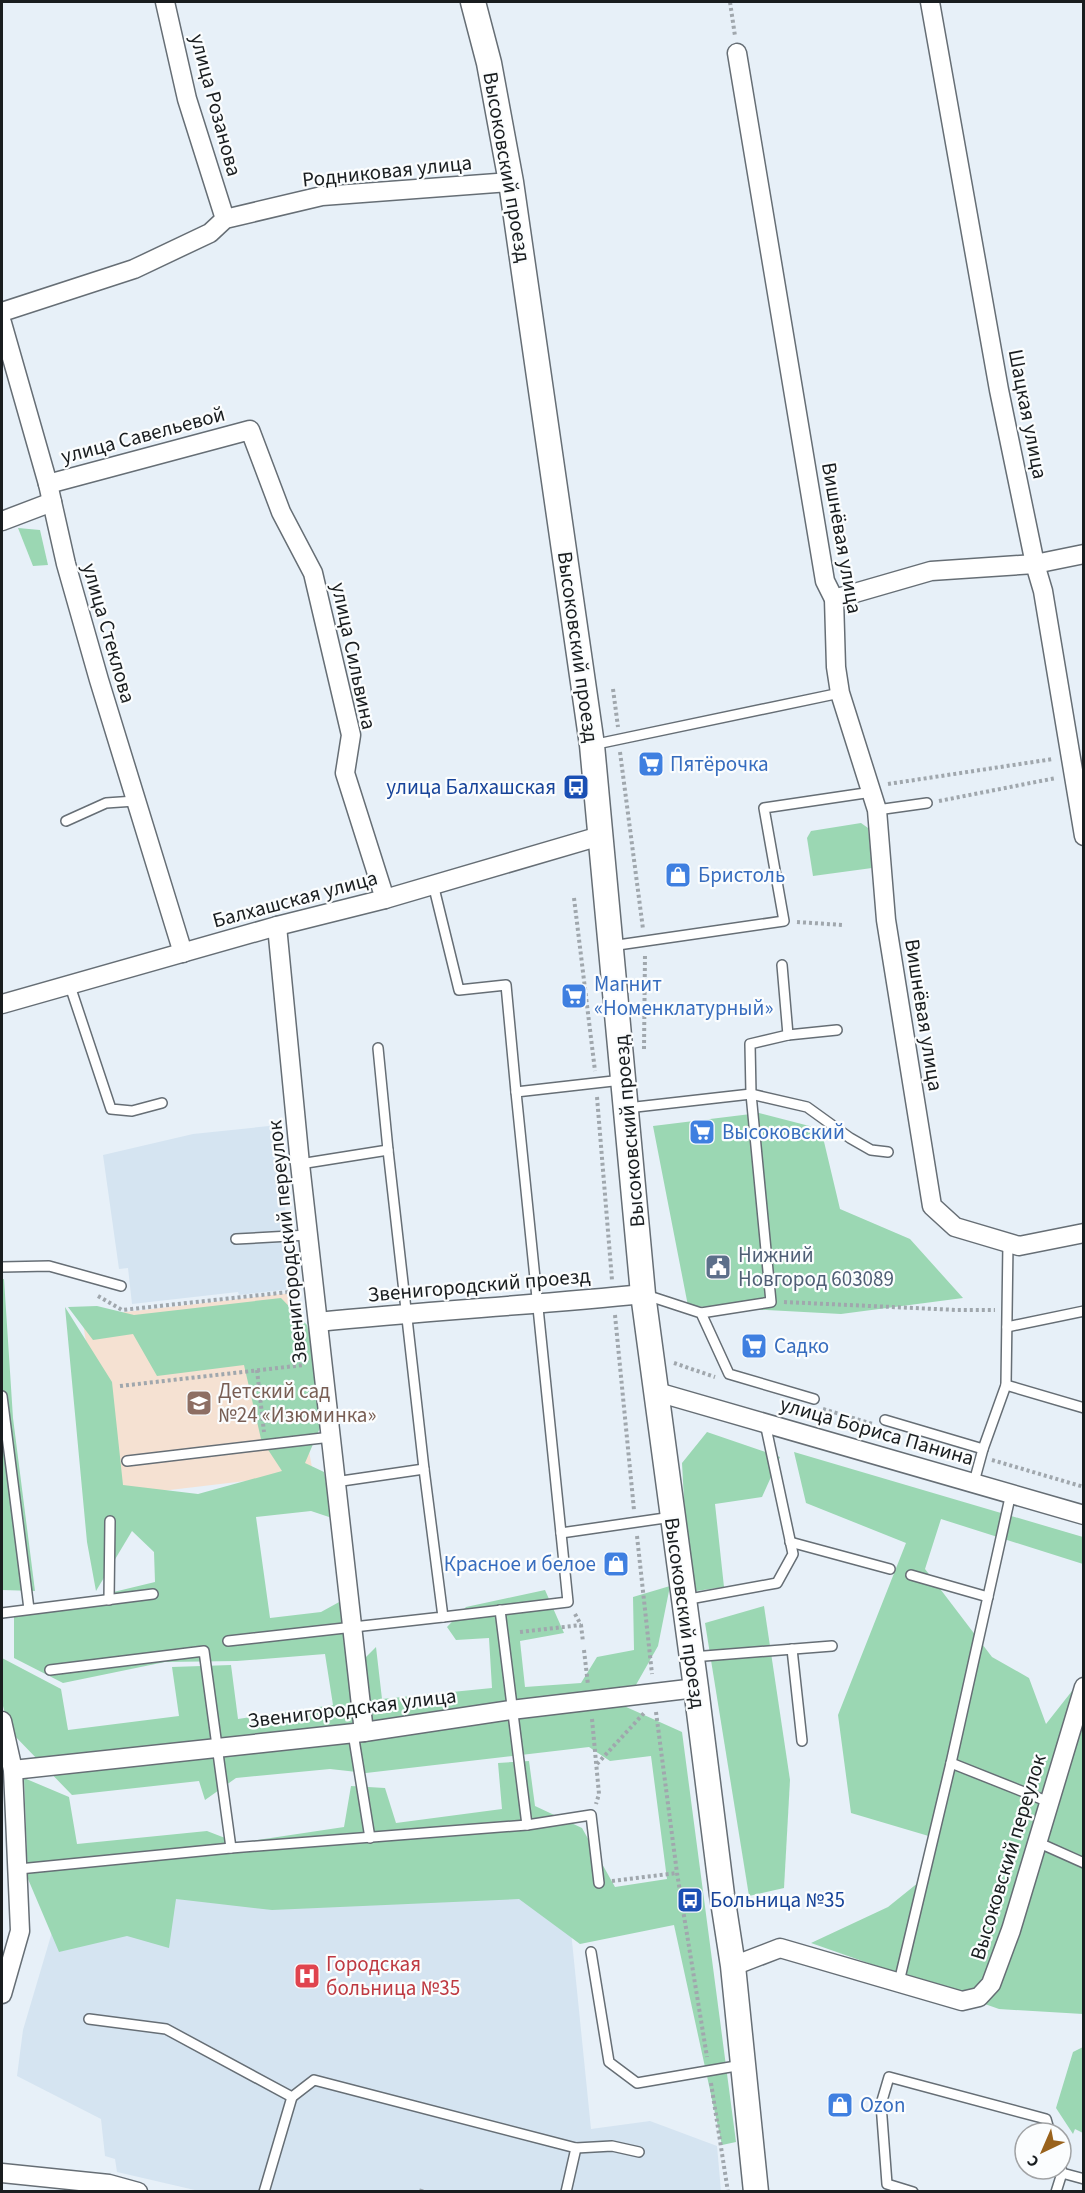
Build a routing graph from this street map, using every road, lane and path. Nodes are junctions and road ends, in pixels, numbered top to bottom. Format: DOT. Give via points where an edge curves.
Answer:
graph roads {
  1 [pos="165,2"];
  2 [pos="473,2"];
  3 [pos="730,2"];
  4 [pos="930,2"];
  5 [pos="737,53"];
  6 [pos="511,182"];
  7 [pos="225,219"];
  8 [pos="2,312"];
  9 [pos="2,323"];
  10 [pos="250,430"];
  11 [pos="50,493"];
  12 [pos="2,521"];
  13 [pos="1083,554"];
  14 [pos="1035,564"];
  15 [pos="834,599"];
  16 [pos="613,690"];
  17 [pos="840,693"];
  18 [pos="619,739"];
  19 [pos="592,745"];
  20 [pos="1075,763"];
  21 [pos="871,789"];
  22 [pos="135,801"];
  23 [pos="927,803"];
  24 [pos="877,810"];
  25 [pos="66,820"];
  26 [pos="600,836"];
  27 [pos="1083,836"];
  28 [pos="433,884"];
  29 [pos="574,898"];
  30 [pos="385,899"];
  31 [pos="809,922"];
  32 [pos="843,925"];
  33 [pos="277,926"];
  34 [pos="645,941"];
  35 [pos="611,946"];
  36 [pos="183,953"];
  37 [pos="782,964"];
  38 [pos="70,986"];
  39 [pos="2,1004"];
  40 [pos="837,1030"];
  41 [pos="788,1035"];
  42 [pos="378,1048"];
  43 [pos="644,1059"];
  44 [pos="625,1079"];
  45 [pos="596,1082"];
  46 [pos="516,1092"];
  47 [pos="751,1094"];
  48 [pos="162,1103"];
  49 [pos="627,1107"];
  50 [pos="388,1150"];
  51 [pos="888,1152"];
  52 [pos="300,1164"];
  53 [pos="1083,1233"];
  54 [pos="308,1235"];
  55 [pos="236,1239"];
  56 [pos="1008,1243"];
  57 [pos="2,1267"];
  58 [pos="120,1286"];
  59 [pos="314,1289"];
  60 [pos="94,1294"];
  61 [pos="643,1294"];
  62 [pos="614,1297"];
  63 [pos="771,1302"];
  64 [pos="537,1305"];
  65 [pos="1008,1309"];
  66 [pos="1083,1311"];
  67 [pos="407,1313"];
  68 [pos="701,1313"];
  69 [pos="318,1322"];
  70 [pos="1007,1327"];
  71 [pos="668,1361"];
  72 [pos="322,1362"];
  73 [pos="257,1370"];
  74 [pos="708,1374"];
  75 [pos="1006,1385"];
  76 [pos="120,1386"];
  77 [pos="657,1392"];
  78 [pos="2,1396"];
  79 [pos="814,1399"];
  80 [pos="1083,1408"];
  81 [pos="885,1420"];
  82 [pos="765,1423"];
  83 [pos="331,1437"];
  84 [pos="265,1445"];
  85 [pos="983,1449"];
  86 [pos="127,1461"];
  87 [pos="424,1469"];
  88 [pos="336,1482"];
  89 [pos="974,1482"];
  90 [pos="1011,1493"];
  91 [pos="1083,1515"];
  92 [pos="672,1517"];
  93 [pos="110,1521"];
  94 [pos="635,1523"];
  95 [pos="561,1533"];
  96 [pos="790,1542"];
  97 [pos="890,1569"];
  98 [pos="911,1575"];
  99 [pos="153,1594"];
  100 [pos="988,1597"];
  101 [pos="109,1600"];
  102 [pos="684,1600"];
  103 [pos="568,1602"];
  104 [pos="29,1609"];
  105 [pos="500,1610"];
  106 [pos="2,1613"];
  107 [pos="443,1617"];
  108 [pos="581,1625"];
  109 [pos="352,1627"];
  110 [pos="520,1632"];
  111 [pos="228,1641"];
  112 [pos="583,1642"];
  113 [pos="832,1646"];
  114 [pos="792,1649"];
  115 [pos="584,1650"];
  116 [pos="692,1657"];
  117 [pos="50,1670"];
  118 [pos="1083,1687"];
  119 [pos="696,1688"];
  120 [pos="654,1698"];
  121 [pos="590,1701"];
  122 [pos="511,1710"];
  123 [pos="2,1721"];
  124 [pos="358,1732"];
  125 [pos="802,1741"];
  126 [pos="219,1747"];
  127 [pos="951,1763"];
  128 [pos="597,1764"];
  129 [pos="10,1778"];
  130 [pos="1049,1802"];
  131 [pos="591,1815"];
  132 [pos="527,1825"];
  133 [pos="370,1838"];
  134 [pos="1037,1842"];
  135 [pos="231,1848"];
  136 [pos="1083,1863"];
  137 [pos="19,1869"];
  138 [pos="677,1873"];
  139 [pos="599,1883"];
  140 [pos="591,1952"];
  141 [pos="733,1966"];
  142 [pos="899,1982"];
  143 [pos="2,1994"];
  144 [pos="89,2019"];
  145 [pos="742,2065"];
  146 [pos="709,2071"];
  147 [pos="292,2097"];
  148 [pos="1047,2121"];
  149 [pos="576,2148"];
  150 [pos="639,2152"];
  151 [pos="2,2173"];
  152 [pos="138,2192"];
  153 [pos="264,2192"];
  154 [pos="566,2192"];
  155 [pos="728,2192"];
  156 [pos="756,2192"];
  157 [pos="913,2192"];
  1 -- 7 [label="street, улица Розанова" via="187,99"];
  2 -- 6 [label="street, Высоковский проезд" via="489,63"];
  3 -- 5 [label="path"];
  4 -- 14 [label="street, Шацкая улица" via="999,390"];
  5 -- 15 [label="street, Вишнёвая улица" via="825,581"];
  6 -- 7 [label="street, Родниковая улица" via="322,196"];
  6 -- 19 [label="street, Высоковский проезд"];
  7 -- 8 [label="street, Родниковая улица" via="210,233 134,269"];
  9 -- 11 [label="street, улица Стеклова"];
  10 -- 11 [label="street, улица Савельевой" via="203,441"];
  10 -- 30 [label="street, улица Сильвина" via="281,512 313,573 351,735 345,773"];
  11 -- 12 [label="street, улица Савельевой"];
  11 -- 22 [label="street, улица Стеклова" via="66,564"];
  13 -- 14 [label="street"];
  14 -- 15 [label="street" via="931,571"];
  14 -- 20 [label="street, Шацкая улица"];
  15 -- 17 [label="street, Вишнёвая улица"];
  16 -- 18 [label="path"];
  17 -- 18 [label="lane"];
  17 -- 21 [label="street, Вишнёвая улица"];
  18 -- 19 [label="lane"];
  18 -- 34 [label="path"];
  19 -- 26 [label="street, Высоковский проезд"];
  20 -- 21 [label="path"];
  20 -- 23 [label="path"];
  20 -- 27 [label="street, Шацкая улица"];
  21 -- 24 [label="street, Вишнёвая улица"];
  21 -- 34 [label="lane" via="764,808 784,921"];
  22 -- 25 [label="lane" via="106,803"];
  22 -- 36 [label="street, улица Стеклова"];
  23 -- 24 [label="lane"];
  24 -- 56 [label="street, Вишнёвая улица" via="886,920 932,1206 954,1227"];
  26 -- 28 [label="street, Балхашская улица"];
  26 -- 35 [label="street, Высоковский проезд"];
  28 -- 30 [label="street, Балхашская улица"];
  28 -- 46 [label="lane" via="459,990 506,985"];
  29 -- 45 [label="path"];
  30 -- 33 [label="street, Балхашская улица"];
  31 -- 32 [label="path"];
  33 -- 36 [label="street, Балхашская улица"];
  33 -- 52 [label="street, Звенигородский переулок"];
  34 -- 35 [label="lane"];
  34 -- 43 [label="path"];
  35 -- 44 [label="street, Высоковский проезд"];
  36 -- 38 [label="street, Балхашская улица"];
  37 -- 41 [label="lane"];
  38 -- 39 [label="street, Балхашская улица"];
  38 -- 48 [label="lane" via="111,1109 132,1111"];
  40 -- 41 [label="lane"];
  41 -- 47 [label="lane" via="750,1044"];
  42 -- 50 [label="lane"];
  44 -- 45 [label="lane"];
  44 -- 49 [label="street, Высоковский проезд"];
  45 -- 46 [label="lane"];
  45 -- 62 [label="path"];
  46 -- 64 [label="lane"];
  47 -- 49 [label="lane"];
  47 -- 51 [label="lane" via="807,1107 871,1150"];
  47 -- 63 [label="lane"];
  49 -- 61 [label="street, Высоковский проезд"];
  50 -- 52 [label="lane"];
  50 -- 67 [label="lane"];
  52 -- 54 [label="street, Звенигородский переулок"];
  53 -- 56 [label="street" via="1019,1246"];
  54 -- 55 [label="lane"];
  54 -- 59 [label="street, Звенигородский переулок"];
  56 -- 65 [label="lane"];
  57 -- 58 [label="lane" via="49,1266"];
  59 -- 60 [label="path" via="122,1310"];
  59 -- 69 [label="street, Звенигородский переулок"];
  61 -- 62 [label="street, Звенигородский проезд"];
  61 -- 68 [label="lane"];
  61 -- 77 [label="street, Высоковский проезд"];
  62 -- 64 [label="street, Звенигородский проезд"];
  62 -- 94 [label="path"];
  63 -- 65 [label="path"];
  63 -- 68 [label="lane"];
  64 -- 67 [label="street, Звенигородский проезд"];
  64 -- 95 [label="lane"];
  65 -- 70 [label="lane"];
  66 -- 70 [label="lane"];
  67 -- 69 [label="street, Звенигородский проезд"];
  67 -- 87 [label="lane"];
  68 -- 79 [label="lane" via="729,1374"];
  69 -- 72 [label="street, Звенигородский переулок"];
  70 -- 75 [label="lane"];
  71 -- 74 [label="path"];
  72 -- 73 [label="path"];
  72 -- 83 [label="street, Звенигородский переулок"];
  73 -- 76 [label="path"];
  73 -- 84 [label="path"];
  75 -- 80 [label="lane"];
  75 -- 85 [label="lane"];
  77 -- 82 [label="street, улица Бориса Панина"];
  77 -- 92 [label="street, Высоковский проезд"];
  78 -- 104 [label="lane"];
  81 -- 85 [label="lane"];
  82 -- 89 [label="street, улица Бориса Панина"];
  82 -- 96 [label="lane"];
  83 -- 84 [label="lane"];
  83 -- 88 [label="street, Звенигородский переулок"];
  84 -- 86 [label="lane"];
  85 -- 89 [label="lane"];
  87 -- 88 [label="lane"];
  87 -- 107 [label="lane"];
  88 -- 109 [label="street, Звенигородский переулок"];
  89 -- 90 [label="street, улица Бориса Панина"];
  90 -- 91 [label="street, улица Бориса Панина"];
  90 -- 100 [label="lane"];
  92 -- 94 [label="lane"];
  92 -- 102 [label="street, Высоковский проезд"];
  93 -- 101 [label="lane"];
  94 -- 95 [label="lane"];
  94 -- 120 [label="path"];
  95 -- 103 [label="lane"];
  96 -- 97 [label="lane"];
  96 -- 102 [label="lane" via="793,1554 777,1583"];
  98 -- 100 [label="lane"];
  99 -- 101 [label="lane"];
  100 -- 127 [label="lane"];
  101 -- 104 [label="lane"];
  102 -- 116 [label="street, Высоковский проезд"];
  103 -- 105 [label="lane"];
  103 -- 108 [label="path"];
  104 -- 106 [label="lane"];
  105 -- 107 [label="lane"];
  105 -- 122 [label="lane"];
  107 -- 109 [label="lane"];
  108 -- 110 [label="path"];
  108 -- 112 [label="path"];
  109 -- 111 [label="lane"];
  109 -- 124 [label="street, Звенигородский переулок"];
  113 -- 114 [label="lane"];
  114 -- 116 [label="lane"];
  114 -- 125 [label="lane"];
  115 -- 121 [label="path"];
  116 -- 119 [label="street, Высоковский проезд"];
  117 -- 126 [label="lane" via="204,1651"];
  118 -- 130 [label="street, Высоковский переулок"];
  119 -- 120 [label="street, Звенигородская улица"];
  119 -- 141 [label="street, Высоковский проезд"];
  120 -- 121 [label="street, Звенигородская улица"];
  120 -- 128 [label="path"];
  120 -- 138 [label="path"];
  121 -- 122 [label="street, Звенигородская улица"];
  121 -- 128 [label="path"];
  122 -- 124 [label="street, Звенигородская улица"];
  122 -- 132 [label="lane"];
  123 -- 129 [label="street"];
  124 -- 126 [label="street, Звенигородская улица"];
  124 -- 133 [label="lane"];
  126 -- 129 [label="street, Звенигородская улица"];
  126 -- 135 [label="lane"];
  127 -- 130 [label="lane"];
  127 -- 142 [label="lane"];
  128 -- 131 [label="path" via="599,1794"];
  129 -- 137 [label="street"];
  130 -- 134 [label="street, Высоковский переулок"];
  131 -- 132 [label="lane"];
  131 -- 139 [label="lane"];
  132 -- 133 [label="lane"];
  133 -- 135 [label="lane"];
  134 -- 136 [label="lane"];
  134 -- 142 [label="street, Высоковский переулок" via="991,1984 979,1997 962,2001"];
  135 -- 137 [label="lane"];
  137 -- 143 [label="street" via="20,1931"];
  138 -- 139 [label="path"];
  138 -- 146 [label="path"];
  140 -- 146 [label="lane" via="609,2062 637,2083"];
  141 -- 142 [label="street, Высоковский переулок" via="780,1948"];
  141 -- 145 [label="street, Высоковский проезд"];
  144 -- 147 [label="lane" via="166,2028"];
  145 -- 146 [label="lane"];
  145 -- 156 [label="street, Высоковский проезд"];
  146 -- 155 [label="path"];
  147 -- 149 [label="lane" via="314,2080"];
  147 -- 153 [label="lane"];
  148 -- 157 [label="lane" via="889,2077 881,2104 887,2184"];
  149 -- 150 [label="lane" via="612,2146"];
  149 -- 154 [label="lane"];
  151 -- 152 [label="street" via="109,2184"];
}
